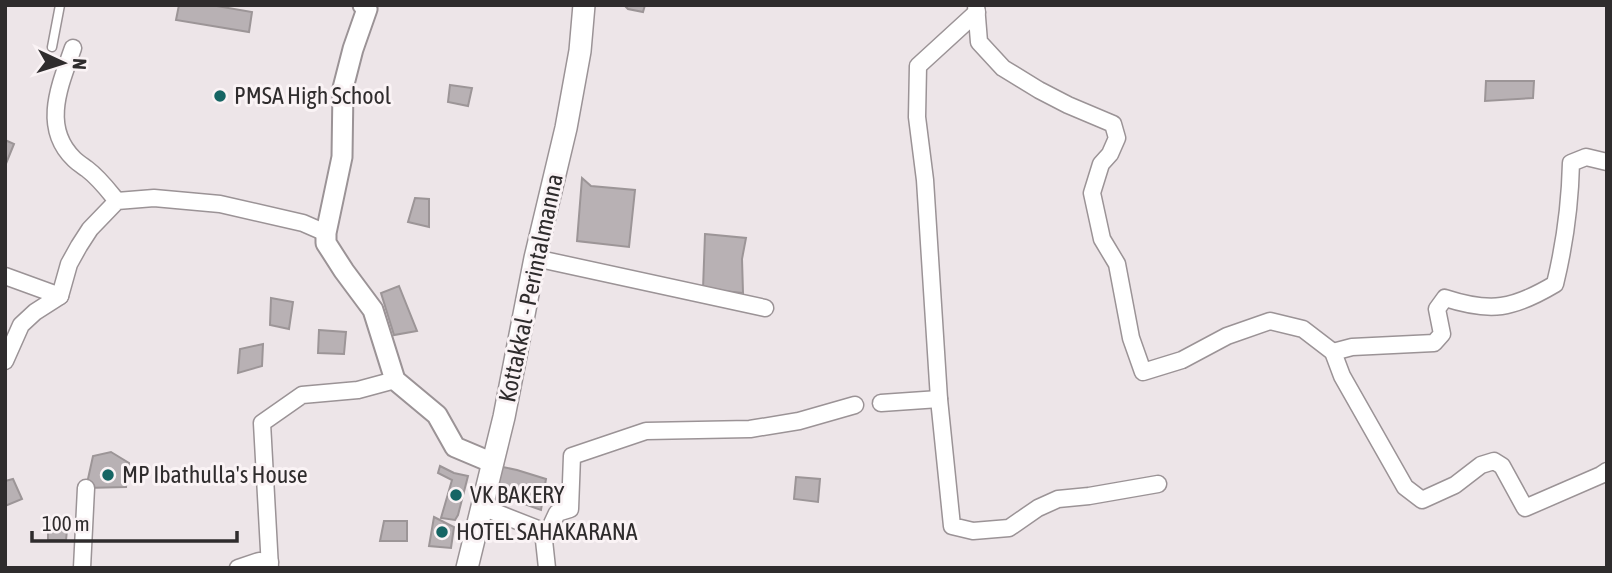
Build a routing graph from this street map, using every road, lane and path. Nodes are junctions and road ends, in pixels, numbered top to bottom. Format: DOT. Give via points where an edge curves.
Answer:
graph roads {
  1 [pos="60,5"];
  2 [pos="584,5"];
  3 [pos="366,6"];
  4 [pos="976,9"];
  5 [pos="52,47"];
  6 [pos="73,48"];
  7 [pos="1607,162"];
  8 [pos="117,201"];
  9 [pos="326,233"];
  10 [pos="535,258"];
  11 [pos="5,276"];
  12 [pos="60,296"];
  13 [pos="765,308"];
  14 [pos="1333,352"];
  15 [pos="5,361"];
  16 [pos="395,380"];
  17 [pos="939,399"];
  18 [pos="881,403"];
  19 [pos="855,405"];
  20 [pos="493,463"];
  21 [pos="1607,471"];
  22 [pos="1158,484"];
  23 [pos="86,488"];
  24 [pos="482,508"];
  25 [pos="543,531"];
  26 [pos="270,565"];
  27 [pos="82,568"];
  28 [pos="238,568"];
  29 [pos="467,568"];
  30 [pos="547,568"];
  1 -- 5 [label="lane"];
  2 -- 10 [label="main road, Kottakkal - Perintalmanna" via="566,128"];
  3 -- 9 [label="street" via="343,88 342,157"];
  4 -- 14 [label="street" via="979,42 1003,68 1058,100 1113,124 1117,138 1101,164 1092,193 1102,239 1117,264 1131,338 1143,372 1270,321 1303,329"];
  4 -- 17 [label="street" via="918,66 917,117"];
  6 -- 8 [label="street" via="57,97 56,130 61,145"];
  7 -- 14 [label="street" via="1586,157 1571,163 1565,244 1555,284 1505,306 1475,307 1445,298 1437,309 1442,334 1434,343"];
  8 -- 9 [label="street" via="154,198 220,204 303,223"];
  8 -- 12 [label="street" via="79,246"];
  9 -- 16 [label="street" via="326,243 373,310"];
  10 -- 13 [label="street"];
  10 -- 20 [label="main road, Kottakkal - Perintalmanna"];
  11 -- 12 [label="street"];
  12 -- 15 [label="street" via="21,326"];
  14 -- 21 [label="street" via="1405,487 1422,500 1494,461 1502,466 1525,508"];
  16 -- 20 [label="street" via="437,415 455,447"];
  16 -- 26 [label="street" via="358,390 302,395 262,423"];
  17 -- 18 [label="street"];
  17 -- 22 [label="street" via="952,526 973,531 1009,528 1058,499"];
  19 -- 25 [label="street" via="750,429 646,431 572,456 570,509 557,513 550,528"];
  20 -- 24 [label="main road, Kottakkal - Perintalmanna"];
  23 -- 27 [label="street"];
  24 -- 25 [label="street"];
  24 -- 29 [label="main road, Kottakkal - Perintalmanna"];
  25 -- 30 [label="street"];
  26 -- 28 [label="street" via="259,561"];
}
